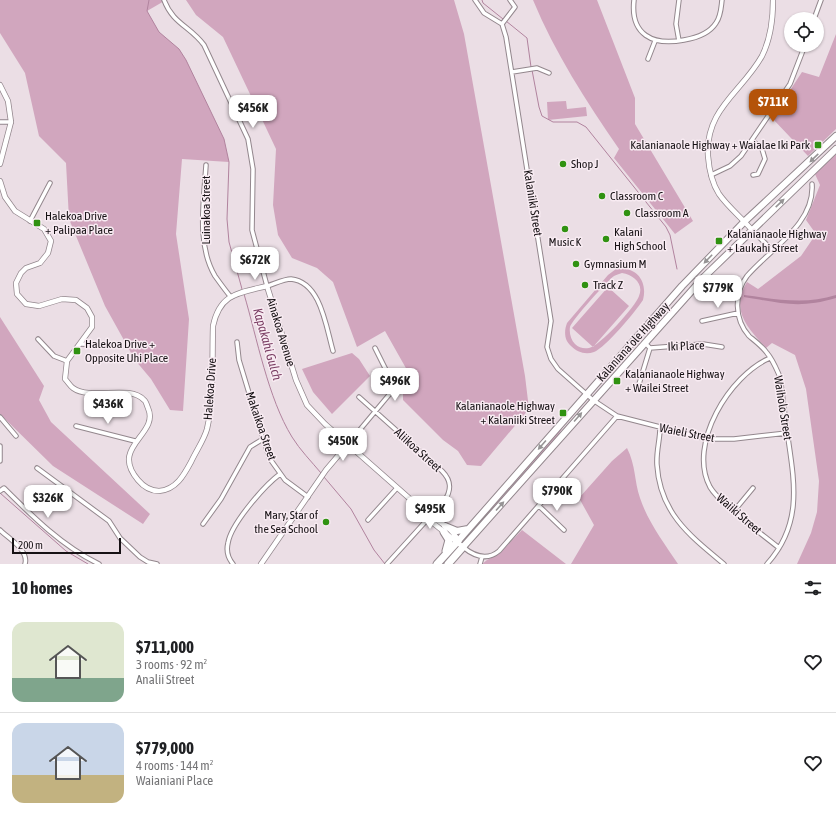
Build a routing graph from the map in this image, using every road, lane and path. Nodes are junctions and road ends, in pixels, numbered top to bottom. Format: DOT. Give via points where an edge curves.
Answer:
graph roads {
  1 [pos="164,0"];
  2 [pos="476,0"];
  3 [pos="510,0"];
  4 [pos="634,0"];
  5 [pos="679,0"];
  6 [pos="722,0"];
  7 [pos="773,0"];
  8 [pos="821,0"];
  9 [pos="817,12"];
  10 [pos="502,24"];
  11 [pos="655,41"];
  12 [pos="680,41"];
  13 [pos="802,52"];
  14 [pos="648,59"];
  15 [pos="512,72"];
  16 [pos="549,73"];
  17 [pos="0,84"];
  18 [pos="0,122"];
  19 [pos="11,122"];
  20 [pos="836,136"];
  21 [pos="752,140"];
  22 [pos="836,149"];
  23 [pos="0,164"];
  24 [pos="206,164"];
  25 [pos="711,175"];
  26 [pos="753,175"];
  27 [pos="0,181"];
  28 [pos="50,183"];
  29 [pos="812,184"];
  30 [pos="30,221"];
  31 [pos="745,221"];
  32 [pos="752,230"];
  33 [pos="772,250"];
  34 [pos="267,286"];
  35 [pos="230,296"];
  36 [pos="738,313"];
  37 [pos="702,321"];
  38 [pos="38,339"];
  39 [pos="236,342"];
  40 [pos="645,343"];
  41 [pos="81,344"];
  42 [pos="108,345"];
  43 [pos="722,347"];
  44 [pos="375,348"];
  45 [pos="650,348"];
  46 [pos="333,351"];
  47 [pos="770,358"];
  48 [pos="67,361"];
  49 [pos="639,384"];
  50 [pos="586,394"];
  51 [pos="359,397"];
  52 [pos="593,400"];
  53 [pos="376,412"];
  54 [pos="618,416"];
  55 [pos="0,417"];
  56 [pos="76,426"];
  57 [pos="660,428"];
  58 [pos="787,433"];
  59 [pos="16,436"];
  60 [pos="262,439"];
  61 [pos="707,439"];
  62 [pos="135,442"];
  63 [pos="348,444"];
  64 [pos="0,446"];
  65 [pos="0,461"];
  66 [pos="37,468"];
  67 [pos="280,474"];
  68 [pos="0,484"];
  69 [pos="397,488"];
  70 [pos="753,488"];
  71 [pos="2,490"];
  72 [pos="308,497"];
  73 [pos="539,506"];
  74 [pos="734,511"];
  75 [pos="430,517"];
  76 [pos="368,520"];
  77 [pos="485,523"];
  78 [pos="202,524"];
  79 [pos="444,529"];
  80 [pos="467,529"];
  81 [pos="0,530"];
  82 [pos="564,530"];
  83 [pos="458,541"];
  84 [pos="463,547"];
  85 [pos="779,548"];
  86 [pos="443,557"];
  87 [pos="482,557"];
  88 [pos="25,564"];
  89 [pos="99,564"];
  90 [pos="157,564"];
  91 [pos="233,564"];
  92 [pos="261,564"];
  93 [pos="387,564"];
  94 [pos="436,564"];
  95 [pos="448,564"];
  96 [pos="480,564"];
  97 [pos="724,564"];
  98 [pos="767,564"];
  1 -- 34 [label="street, Ainakoa Avenue" via="168,11 176,20 204,45 247,135 253,163 252,230"];
  2 -- 10 [label="street" via="484,13"];
  3 -- 10 [label="street" via="515,6"];
  4 -- 11 [label="street" via="633,14 638,26"];
  5 -- 12 [label="street" via="676,24"];
  6 -- 12 [label="street" via="720,16 713,27 698,37"];
  7 -- 25 [label="street" via="772,27 762,55 720,109 711,128 708,150"];
  8 -- 9 [label="street"];
  10 -- 15 [label="street, Kalaniiki Street"];
  11 -- 12 [label="street"];
  11 -- 14 [label="street"];
  13 -- 21 [label="street" via="790,84"];
  15 -- 16 [label="street" via="537,68"];
  15 -- 50 [label="street, Kalaniiki Street" via="551,321 547,347 558,369"];
  17 -- 19 [label="street" via="8,101"];
  18 -- 19 [label="street"];
  19 -- 23 [label="street"];
  20 -- 31 [label="highway, Kalaniana’ole Highway, one-way"];
  21 -- 25 [label="street" via="733,164"];
  21 -- 26 [label="street" via="762,148 765,159 758,174"];
  32 -- 22 [label="highway, Kalaniana’ole Highway, one-way"];
  24 -- 35 [label="street, Luinakoa Street" via="203,233 206,255 215,276"];
  25 -- 31 [label="street" via="719,193"];
  27 -- 30 [label="street" via="5,197 15,212"];
  28 -- 30 [label="street"];
  29 -- 33 [label="street, Waiholo Street" via="813,194 802,219"];
  30 -- 41 [label="street" via="44,229 51,241 48,253 40,262 21,273 16,283 17,294 26,304 39,306 62,299 76,300 87,308 92,318 92,328"];
  31 -- 32 [label="street"];
  31 -- 50 [label="highway, Kalaniana’ole Highway, one-way" via="682,286"];
  32 -- 33 [label="street"];
  32 -- 40 [label="highway, Kalaniana’ole Highway" via="704,277"];
  33 -- 36 [label="street, Waiholo Street" via="743,281 737,300"];
  34 -- 35 [label="street"];
  34 -- 46 [label="street" via="290,279 304,283 316,295"];
  34 -- 63 [label="street, Ainakoa Avenue" via="302,396 318,418"];
  35 -- 62 [label="street, Halekoa Drive" via="216,312 213,326 210,412 206,430 184,476 176,484 158,491 143,486 131,473 128,458"];
  36 -- 37 [label="street"];
  36 -- 47 [label="street, Waiholo Street" via="749,335"];
  38 -- 48 [label="street" via="54,356"];
  39 -- 60 [label="street, Makaikoa Street"];
  40 -- 45 [label="street, Iki Place"];
  40 -- 52 [label="highway, Kalaniana’ole Highway"];
  41 -- 42 [label="street"];
  41 -- 48 [label="street"];
  43 -- 45 [label="street, Iki Place" via="703,344"];
  44 -- 53 [label="street" via="394,387"];
  45 -- 49 [label="street, Iki Place"];
  47 -- 58 [label="street, Waiholo Street" via="780,377"];
  47 -- 61 [label="street, Waiiki Street" via="733,386 715,414"];
  48 -- 62 [label="street, Halekoa Drive" via="65,379 74,389 82,393 132,394 144,400 150,412 149,425"];
  50 -- 52 [label="street, Kalaniiki Street"];
  50 -- 80 [label="highway, Kalaniana’ole Highway, one-way"];
  51 -- 53 [label="street, Aliikoa Street"];
  52 -- 54 [label="street, Waieli Street"];
  77 -- 52 [label="highway, Kalaniana’ole Highway, one-way"];
  53 -- 63 [label="street"];
  53 -- 75 [label="street, Aliikoa Street" via="448,479 450,487 447,498"];
  54 -- 57 [label="street, Waieli Street"];
  54 -- 73 [label="street"];
  55 -- 59 [label="street"];
  56 -- 62 [label="street"];
  57 -- 61 [label="street, Waieli Street"];
  57 -- 97 [label="street" via="657,466 668,507 683,529"];
  58 -- 61 [label="street, Waieli Street" via="734,439"];
  58 -- 85 [label="street, Waiholo Street" via="795,486 794,506 789,526"];
  60 -- 67 [label="street, Makaikoa Street"];
  60 -- 78 [label="street" via="250,447 221,499"];
  61 -- 74 [label="street, Waiiki Street" via="704,464 708,481 715,493"];
  63 -- 69 [label="street, Ainakoa Avenue"];
  63 -- 72 [label="street"];
  64 -- 65 [label="street"];
  66 -- 90 [label="street" via="109,520 120,538 140,557"];
  67 -- 72 [label="street, Makaikoa Street"];
  67 -- 91 [label="street" via="260,492 229,537 227,548"];
  68 -- 71 [label="street"];
  69 -- 75 [label="street, Ainakoa Avenue"];
  69 -- 76 [label="street"];
  70 -- 74 [label="street"];
  71 -- 89 [label="street" via="76,553"];
  72 -- 92 [label="street"];
  73 -- 82 [label="street"];
  73 -- 87 [label="street" via="499,551 491,556"];
  74 -- 85 [label="street, Waiiki Street"];
  75 -- 79 [label="street, Ainakoa Avenue" via="433,523"];
  75 -- 93 [label="street, Aliikoa Street"];
  77 -- 80 [label="highway"];
  77 -- 84 [label="highway, Kalaniana’ole Highway"];
  79 -- 80 [label="highway"];
  79 -- 83 [label="street, Ainakoa Avenue"];
  79 -- 86 [label="highway" via="449,542"];
  80 -- 83 [label="highway, Kalaniana’ole Highway"];
  81 -- 88 [label="street" via="23,551"];
  83 -- 84 [label="street, Ainakoa Avenue"];
  83 -- 86 [label="highway"];
  84 -- 87 [label="street"];
  84 -- 95 [label="highway"];
  85 -- 98 [label="street, Waiholo Street"];
  86 -- 94 [label="highway"];
  87 -- 96 [label="street"];
}
